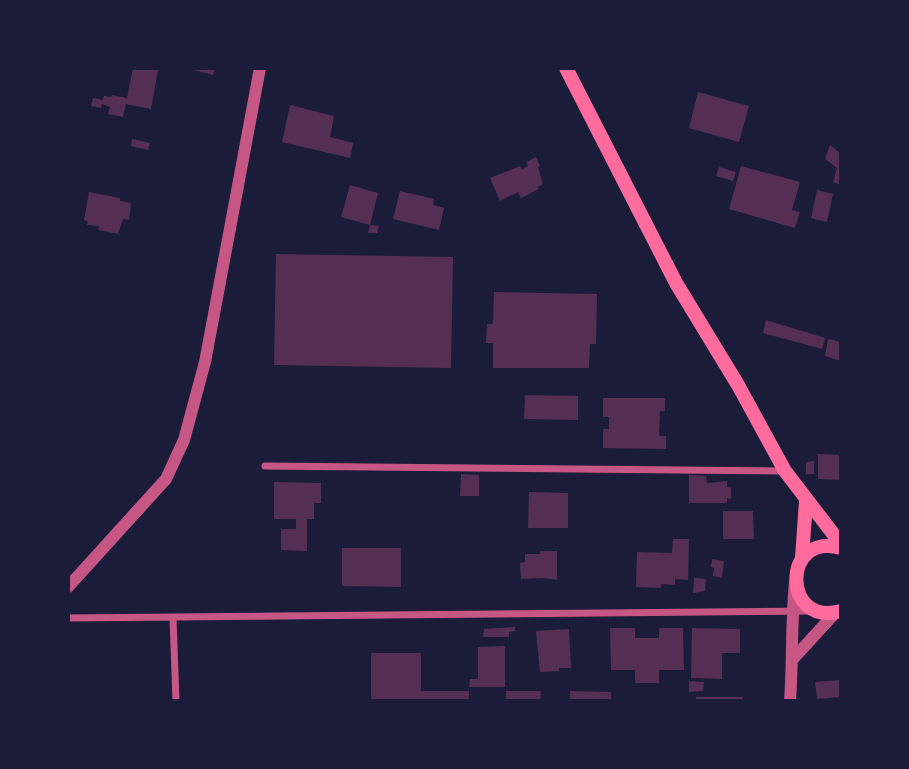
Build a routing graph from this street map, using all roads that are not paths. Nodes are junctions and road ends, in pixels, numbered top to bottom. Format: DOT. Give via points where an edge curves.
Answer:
graph roads {
  1 [pos="260,68"];
  2 [pos="566,68"];
  3 [pos="265,466"];
  4 [pos="785,471"];
  5 [pos="806,501"];
  6 [pos="841,546"];
  7 [pos="802,558"];
  8 [pos="795,579"];
  9 [pos="68,587"];
  10 [pos="818,611"];
  11 [pos="838,612"];
  12 [pos="792,613"];
  13 [pos="68,618"];
  14 [pos="173,618"];
  15 [pos="793,659"];
  16 [pos="176,701"];
  17 [pos="790,701"];
  1 -- 9 [label="street" via="205,362 184,440 166,479"];
  2 -- 4 [label="main road" via="676,283"];
  3 -- 4 [label="street"];
  4 -- 5 [label="main road"];
  5 -- 6 [label="main road"];
  5 -- 7 [label="main road"];
  6 -- 7 [label="main road" via="821,546"];
  7 -- 8 [label="main road"];
  8 -- 10 [label="main road" via="803,601"];
  8 -- 12 [label="street"];
  10 -- 11 [label="main road"];
  10 -- 12 [label="street"];
  11 -- 15 [label="street"];
  12 -- 14 [label="street"];
  12 -- 15 [label="street"];
  13 -- 14 [label="street"];
  14 -- 16 [label="street"];
  15 -- 17 [label="street"];
}
